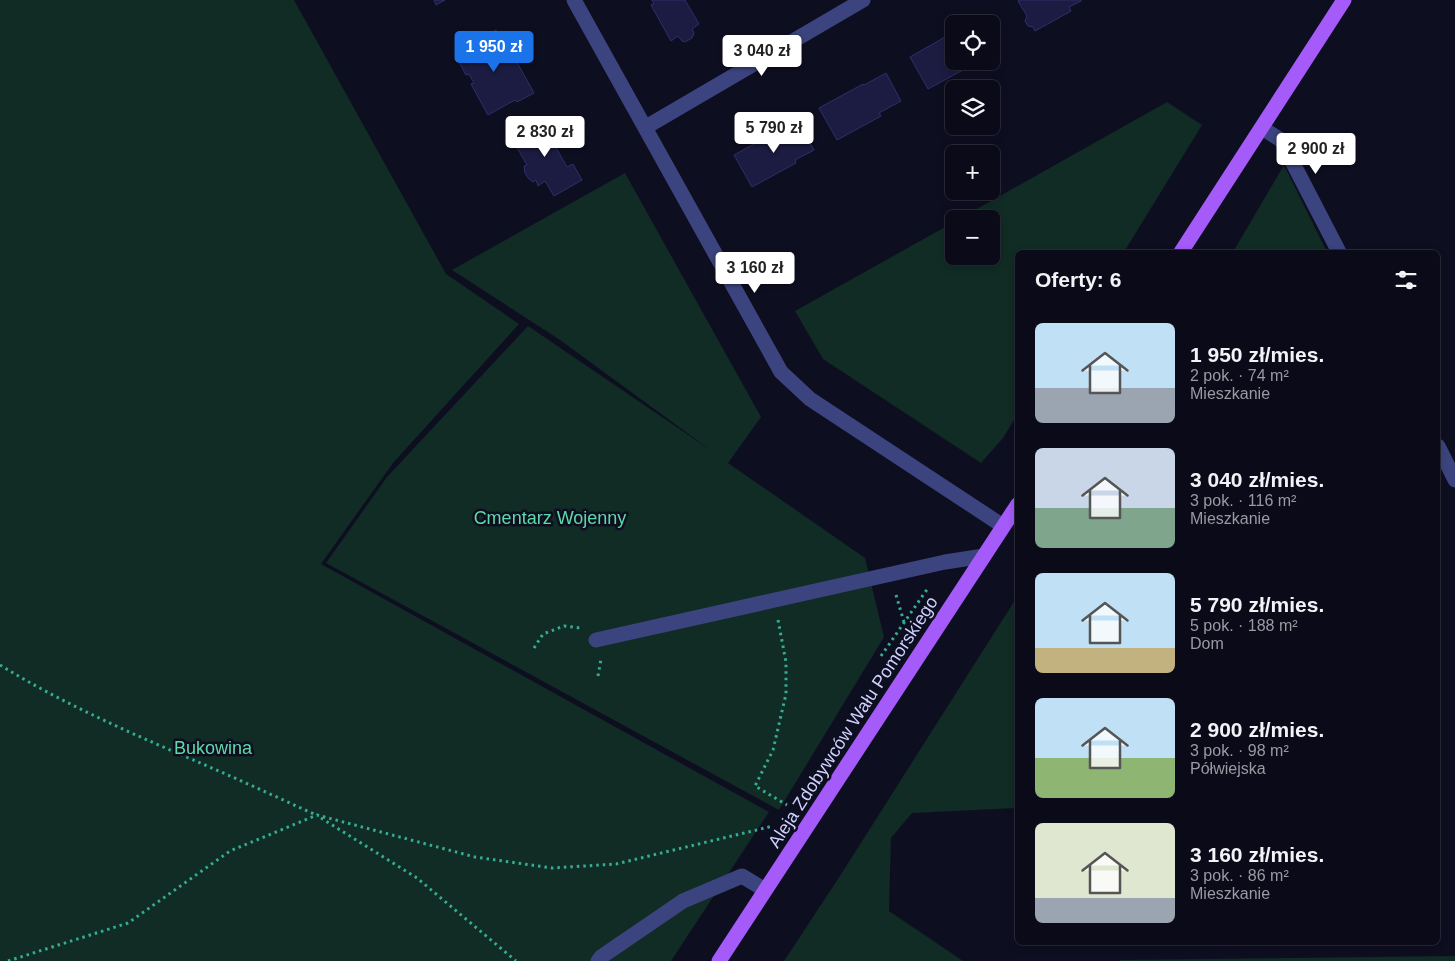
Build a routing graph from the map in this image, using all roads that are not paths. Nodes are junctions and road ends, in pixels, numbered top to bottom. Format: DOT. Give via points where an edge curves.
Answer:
graph roads {
  1 [pos="574,0"];
  2 [pos="863,0"];
  3 [pos="1344,0"];
  4 [pos="646,127"];
  5 [pos="1262,128"];
  6 [pos="1182,250"];
  7 [pos="1338,250"];
  8 [pos="1440,450"];
  9 [pos="1455,480"];
  10 [pos="1015,508"];
  11 [pos="1003,526"];
  12 [pos="984,556"];
  13 [pos="596,640"];
  14 [pos="765,890"];
  15 [pos="598,961"];
  16 [pos="719,961"];
  1 -- 4 [label="street"];
  2 -- 4 [label="street"];
  3 -- 5 [label="main road"];
  4 -- 11 [label="street" via="781,372 810,399"];
  5 -- 6 [label="main road"];
  5 -- 7 [label="street" via="1281,140"];
  8 -- 9 [label="street"];
  10 -- 11 [label="main road, Aleja Zdobywców Wału Pomorskiego"];
  11 -- 12 [label="main road, Aleja Zdobywców Wału Pomorskiego"];
  12 -- 13 [label="street"];
  12 -- 14 [label="main road, Aleja Zdobywców Wału Pomorskiego"];
  14 -- 15 [label="street" via="742,876 683,901"];
  14 -- 16 [label="main road, Aleja Zdobywców Wału Pomorskiego"];
}
